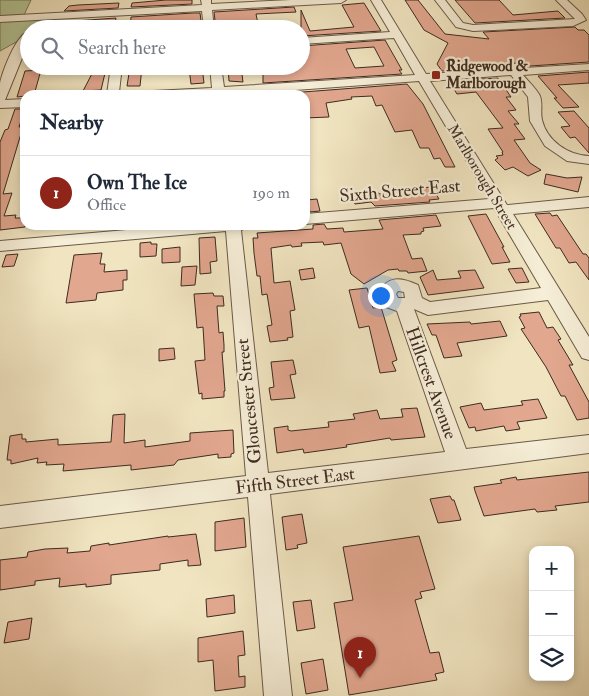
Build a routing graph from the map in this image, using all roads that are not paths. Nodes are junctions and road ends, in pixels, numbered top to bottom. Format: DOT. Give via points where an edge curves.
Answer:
graph roads {
  1 [pos="341,0"];
  2 [pos="376,0"];
  3 [pos="440,0"];
  4 [pos="561,0"];
  5 [pos="206,4"];
  6 [pos="55,16"];
  7 [pos="0,19"];
  8 [pos="49,20"];
  9 [pos="208,20"];
  10 [pos="397,35"];
  11 [pos="310,40"];
  12 [pos="20,46"];
  13 [pos="589,67"];
  14 [pos="514,72"];
  15 [pos="116,75"];
  16 [pos="216,75"];
  17 [pos="424,77"];
  18 [pos="114,90"];
  19 [pos="218,90"];
  20 [pos="257,90"];
  21 [pos="0,99"];
  22 [pos="20,103"];
  23 [pos="0,104"];
  24 [pos="589,160"];
  25 [pos="589,202"];
  26 [pos="501,207"];
  27 [pos="310,220"];
  28 [pos="134,230"];
  29 [pos="235,230"];
  30 [pos="93,232"];
  31 [pos="0,246"];
  32 [pos="552,293"];
  33 [pos="589,353"];
  34 [pos="589,444"];
  35 [pos="460,460"];
  36 [pos="258,486"];
  37 [pos="0,517"];
  38 [pos="278,696"];
  1 -- 5 [label="street"];
  2 -- 10 [label="street, Marlborough Street"];
  3 -- 4 [label="street" via="460,25 473,28 580,20"];
  5 -- 6 [label="street" via="125,16"];
  5 -- 9 [label="street"];
  6 -- 7 [label="street"];
  6 -- 8 [label="street"];
  10 -- 11 [label="street"];
  10 -- 17 [label="street, Marlborough Street"];
  12 -- 21 [label="street"];
  13 -- 14 [label="street"];
  14 -- 17 [label="street"];
  14 -- 24 [label="street" via="534,97 539,126 559,152 576,160"];
  15 -- 18 [label="street"];
  16 -- 19 [label="street"];
  17 -- 20 [label="street"];
  17 -- 26 [label="street, Marlborough Street"];
  22 -- 23 [label="street"];
  25 -- 26 [label="street, Sixth Street East"];
  26 -- 27 [label="street, Sixth Street East"];
  26 -- 32 [label="street, Marlborough Street"];
  28 -- 30 [label="street"];
  29 -- 36 [label="street, Gloucester Street"];
  30 -- 31 [label="street"];
  32 -- 33 [label="street, Marlborough Street"];
  32 -- 35 [label="street, Hillcrest Avenue" via="428,309 409,304"];
  34 -- 35 [label="street, Fifth Street East"];
  35 -- 36 [label="street, Fifth Street East"];
  36 -- 37 [label="street, Fifth Street East"];
  36 -- 38 [label="street, Gloucester Street"];
}
